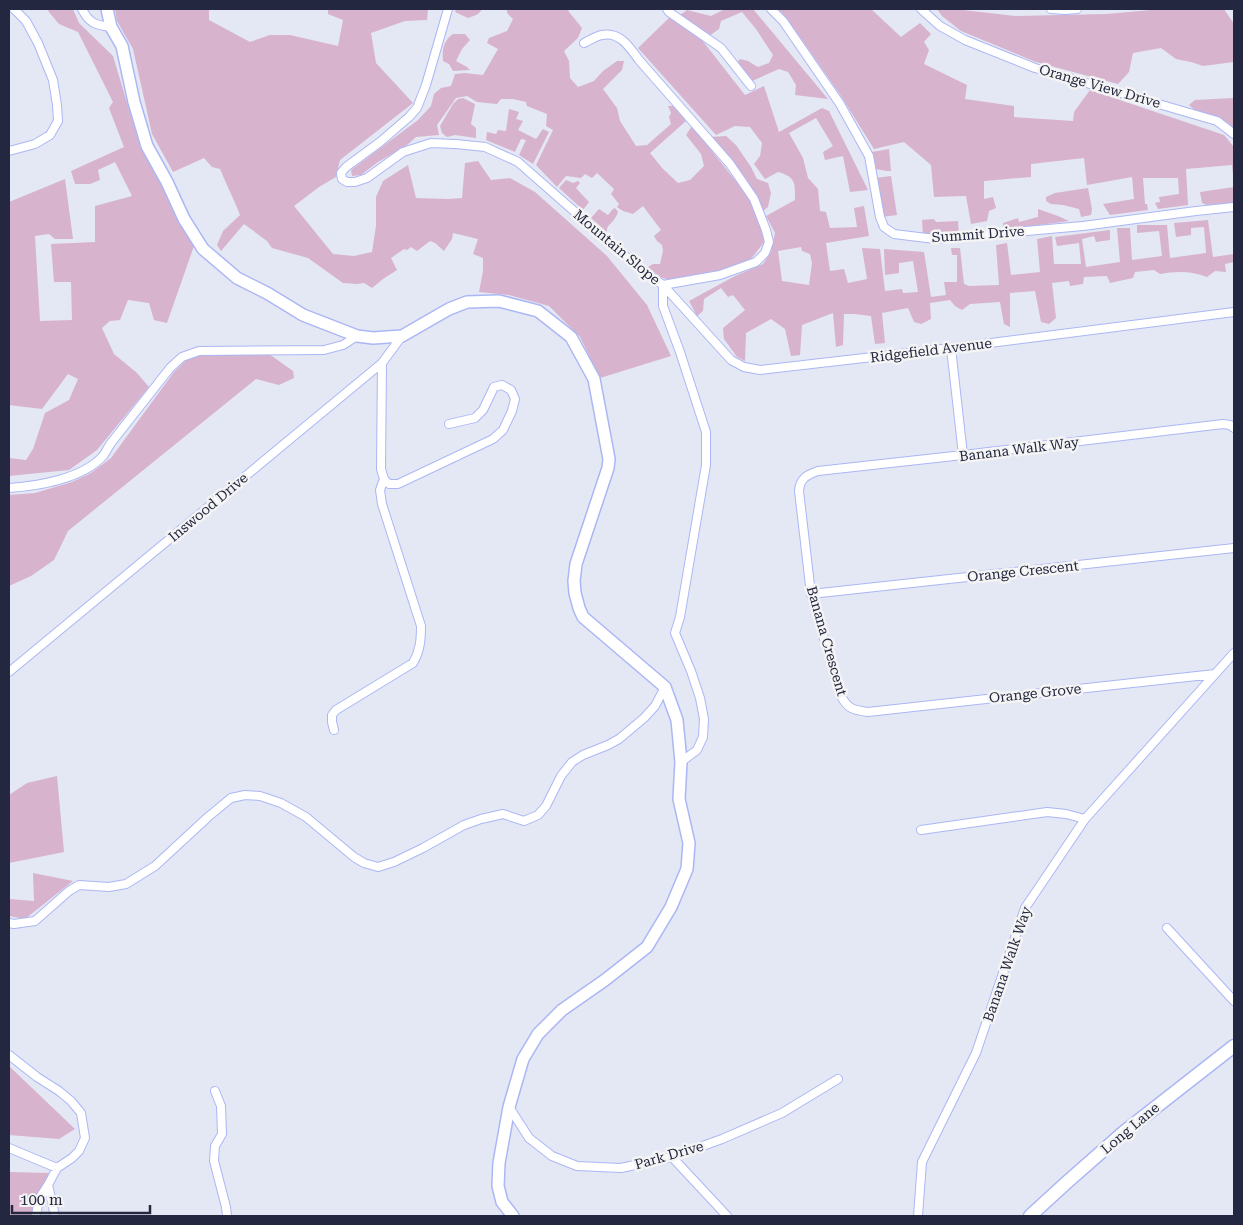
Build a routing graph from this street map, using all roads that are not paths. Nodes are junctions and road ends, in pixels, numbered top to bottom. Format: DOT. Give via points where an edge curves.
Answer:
graph roads {
  1 [pos="14,9"];
  2 [pos="82,9"];
  3 [pos="107,9"];
  4 [pos="448,9"];
  5 [pos="667,9"];
  6 [pos="771,9"];
  7 [pos="921,9"];
  8 [pos="1051,9"];
  9 [pos="1077,9"];
  10 [pos="111,27"];
  11 [pos="584,43"];
  12 [pos="751,86"];
  13 [pos="1234,134"];
  14 [pos="9,151"];
  15 [pos="1234,207"];
  16 [pos="663,285"];
  17 [pos="1234,312"];
  18 [pos="357,336"];
  19 [pos="402,336"];
  20 [pos="951,348"];
  21 [pos="382,363"];
  22 [pos="449,424"];
  23 [pos="1234,428"];
  24 [pos="963,455"];
  25 [pos="803,478"];
  26 [pos="384,479"];
  27 [pos="9,488"];
  28 [pos="1234,548"];
  29 [pos="811,594"];
  30 [pos="1234,653"];
  31 [pos="9,672"];
  32 [pos="1216,674"];
  33 [pos="665,687"];
  34 [pos="854,710"];
  35 [pos="334,730"];
  36 [pos="680,762"];
  37 [pos="1085,819"];
  38 [pos="921,830"];
  39 [pos="9,923"];
  40 [pos="1168,928"];
  41 [pos="1234,1001"];
  42 [pos="1234,1046"];
  43 [pos="9,1055"];
  44 [pos="838,1079"];
  45 [pos="215,1091"];
  46 [pos="510,1107"];
  47 [pos="9,1148"];
  48 [pos="672,1157"];
  49 [pos="57,1168"];
  50 [pos="48,1185"];
  51 [pos="36,1216"];
  52 [pos="54,1216"];
  53 [pos="227,1216"];
  54 [pos="513,1216"];
  55 [pos="727,1216"];
  56 [pos="918,1216"];
  57 [pos="1030,1216"];
  1 -- 14 [label="street" via="26,21 53,80 58,121 50,135 36,144"];
  2 -- 10 [label="street" via="92,22"];
  3 -- 10 [label="street"];
  4 -- 16 [label="street, Mountain Slope" via="417,108 409,118 346,167 341,173 342,179 355,182 367,178 402,152 431,143 485,147 518,162 640,269"];
  5 -- 12 [label="street" via="721,48"];
  6 -- 15 [label="street, Summit Drive" via="840,104 869,156 880,216 884,227 894,234 935,239 1082,226"];
  7 -- 13 [label="street, Orange View Drive" via="940,26 965,40 1035,68 1217,121"];
  8 -- 9 [label="street"];
  10 -- 18 [label="street" via="122,46 147,146 203,249 238,278 303,314"];
  11 -- 16 [label="street" via="609,34 627,44 730,164 754,199 766,230 769,242 765,253 756,262 720,275"];
  16 -- 20 [label="street, Ridgefield Avenue" via="730,360 744,367 760,370"];
  16 -- 36 [label="street, Mountain Slope" via="663,306 706,432 706,465 675,633 700,698 703,737 697,750"];
  17 -- 20 [label="street, Ridgefield Avenue"];
  18 -- 19 [label="street"];
  18 -- 27 [label="street" via="343,345 324,350 199,351 182,357 102,456 88,468 30,486"];
  19 -- 21 [label="street, Inswood Drive"];
  19 -- 33 [label="street" via="448,308 467,302 499,302 538,311 570,337 594,379 609,459 576,564 574,593 584,616"];
  20 -- 24 [label="street"];
  21 -- 26 [label="street" via="381,469"];
  21 -- 31 [label="street, Inswood Drive"];
  22 -- 26 [label="street" via="475,418 483,410 494,387 502,385 511,390 515,399 512,411 493,439 398,484 389,484"];
  23 -- 24 [label="street, Banana Walk Way" via="1223,424"];
  24 -- 25 [label="street, Banana Walk Way" via="818,471"];
  25 -- 29 [label="street, Banana Crescent" via="799,491"];
  26 -- 35 [label="street" via="380,490 382,504 421,626 418,655 413,663 336,710 332,715"];
  28 -- 29 [label="street, Orange Crescent"];
  29 -- 34 [label="street, Banana Crescent" via="841,696 845,704"];
  30 -- 32 [label="street, Banana Walk Way"];
  32 -- 34 [label="street, Orange Grove" via="868,712"];
  32 -- 37 [label="street, Banana Walk Way"];
  33 -- 36 [label="street" via="677,720"];
  33 -- 39 [label="street" via="655,706 639,723 619,739 572,762 560,776 546,806 538,815 524,821 503,814 481,819 416,852 378,866 354,857 306,816 281,803 245,795 231,798 155,866 126,884 109,887 79,885 35,922"];
  36 -- 46 [label="street" via="679,799 689,843 687,869 671,907 647,947 562,1010 538,1034 523,1059"];
  37 -- 38 [label="street" via="1047,812"];
  37 -- 56 [label="street, Banana Walk Way" via="1025,908 976,1053 922,1162"];
  40 -- 41 [label="street"];
  42 -- 57 [label="main road, Long Lane" via="1124,1132"];
  43 -- 49 [label="street" via="59,1091 81,1113 85,1138 79,1151"];
  44 -- 48 [label="street, Park Drive" via="782,1113"];
  45 -- 53 [label="street" via="221,1106 222,1134 215,1146 214,1160"];
  46 -- 48 [label="street, Park Drive" via="529,1138 552,1156 577,1166 621,1168"];
  46 -- 54 [label="street" via="498,1186 502,1202"];
  47 -- 49 [label="street"];
  48 -- 55 [label="street"];
  49 -- 50 [label="street"];
  50 -- 51 [label="street" via="39,1199"];
  50 -- 52 [label="street"];
}
